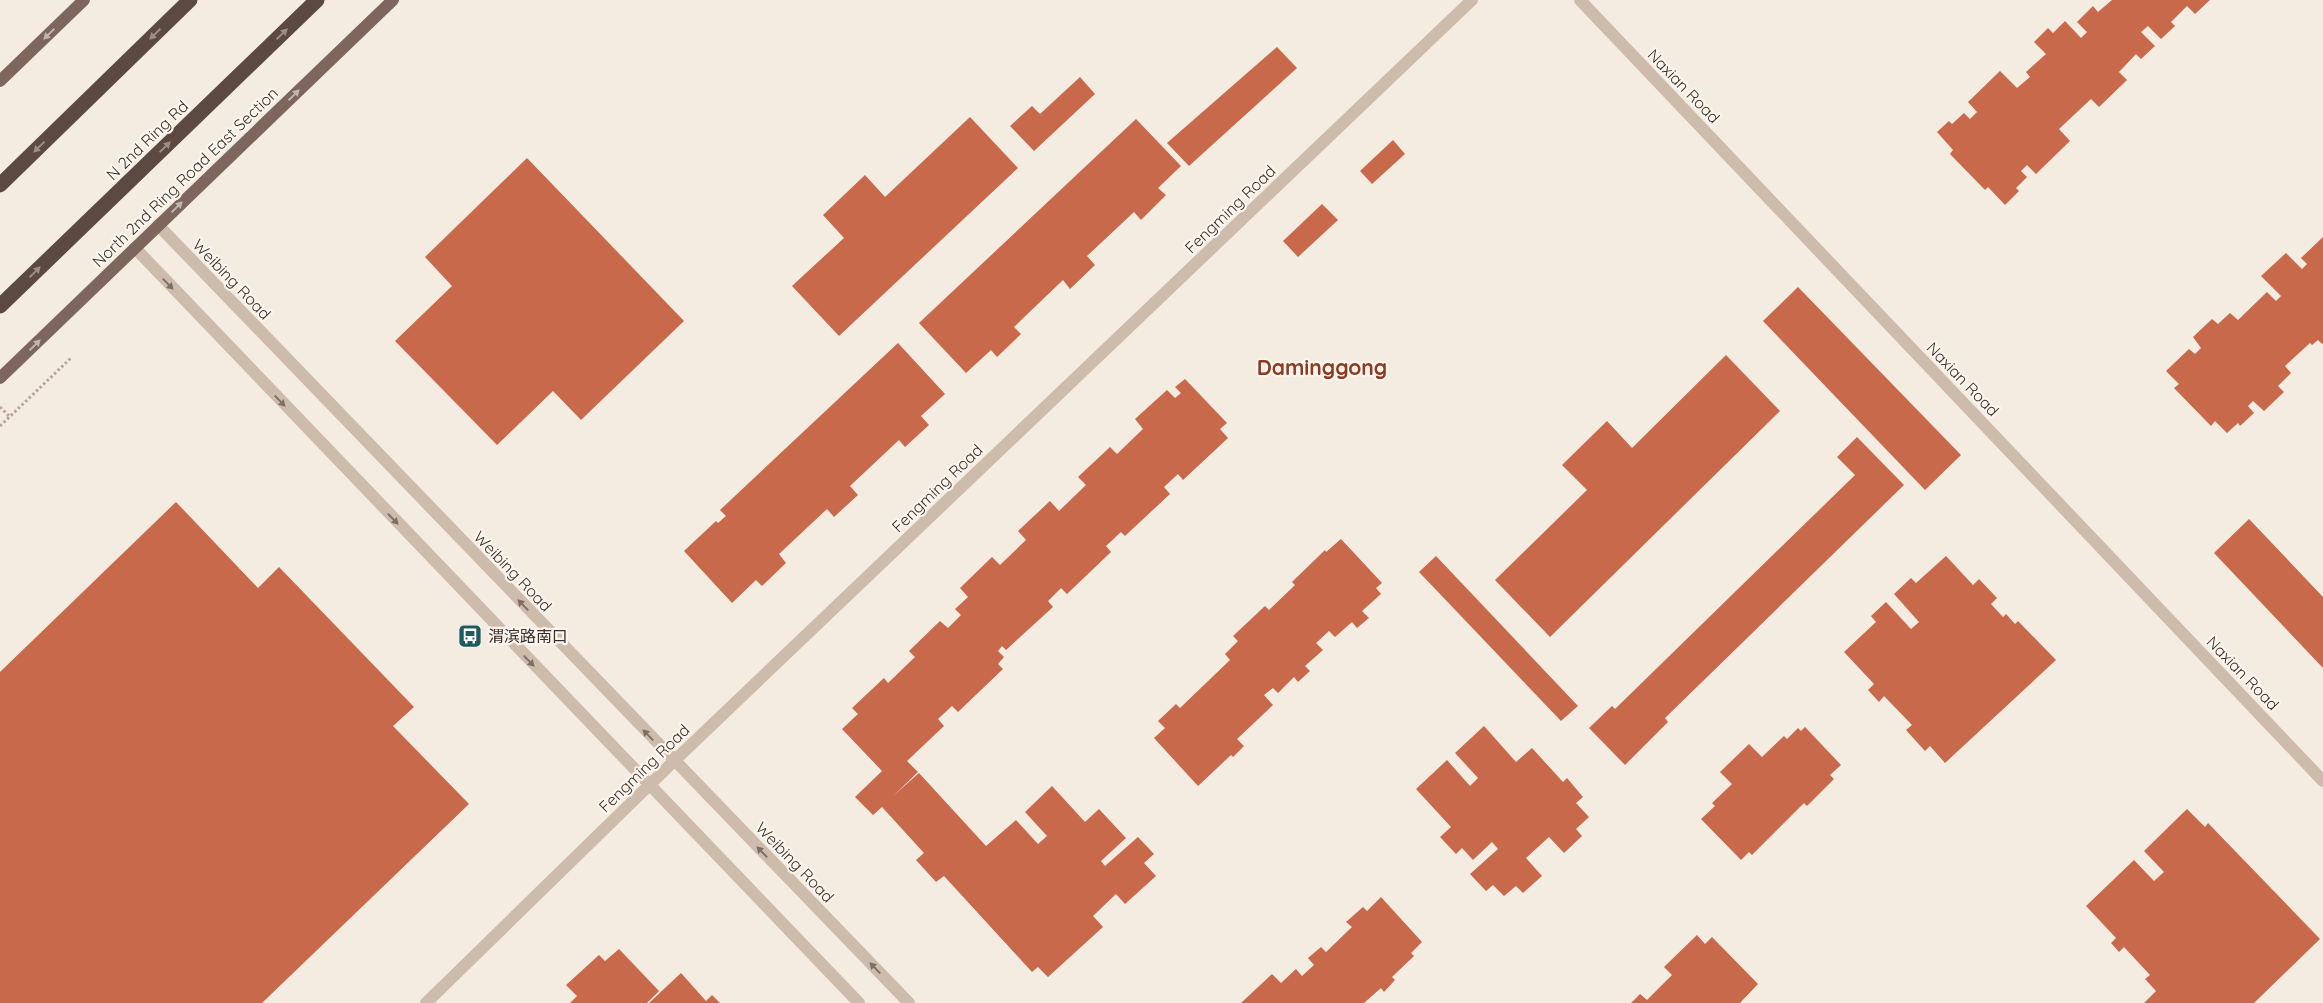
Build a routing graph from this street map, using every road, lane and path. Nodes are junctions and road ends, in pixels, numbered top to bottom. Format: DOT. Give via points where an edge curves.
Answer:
graph roads {
  1 [pos="84,0"];
  2 [pos="190,0"];
  3 [pos="317,0"];
  4 [pos="393,0"];
  5 [pos="1472,0"];
  6 [pos="1580,0"];
  7 [pos="0,81"];
  8 [pos="0,185"];
  9 [pos="158,225"];
  10 [pos="135,248"];
  11 [pos="0,306"];
  12 [pos="72,357"];
  13 [pos="0,378"];
  14 [pos="0,407"];
  15 [pos="9,416"];
  16 [pos="0,426"];
  17 [pos="674,762"];
  18 [pos="2323,781"];
  19 [pos="649,786"];
  20 [pos="426,1003"];
  21 [pos="859,1003"];
  22 [pos="909,1003"];
  1 -- 7 [label="main road, one-way"];
  2 -- 8 [label="highway, one-way"];
  11 -- 3 [label="highway, N 2nd Ring Rd, one-way"];
  9 -- 4 [label="main road, North 2nd Ring Road East Section, one-way"];
  5 -- 17 [label="street, Fengming Road"];
  6 -- 18 [label="street, Naxian Road"];
  9 -- 10 [label="main road, North 2nd Ring Road East Section"];
  17 -- 9 [label="street, Weibing Road, one-way"];
  13 -- 10 [label="main road, North 2nd Ring Road East Section, one-way"];
  10 -- 19 [label="street, one-way"];
  12 -- 15 [label="path"];
  14 -- 15 [label="path"];
  15 -- 16 [label="path"];
  17 -- 19 [label="street, Fengming Road"];
  22 -- 17 [label="street, Weibing Road, one-way"];
  19 -- 20 [label="street, Fengming Road"];
  19 -- 21 [label="street"];
}
